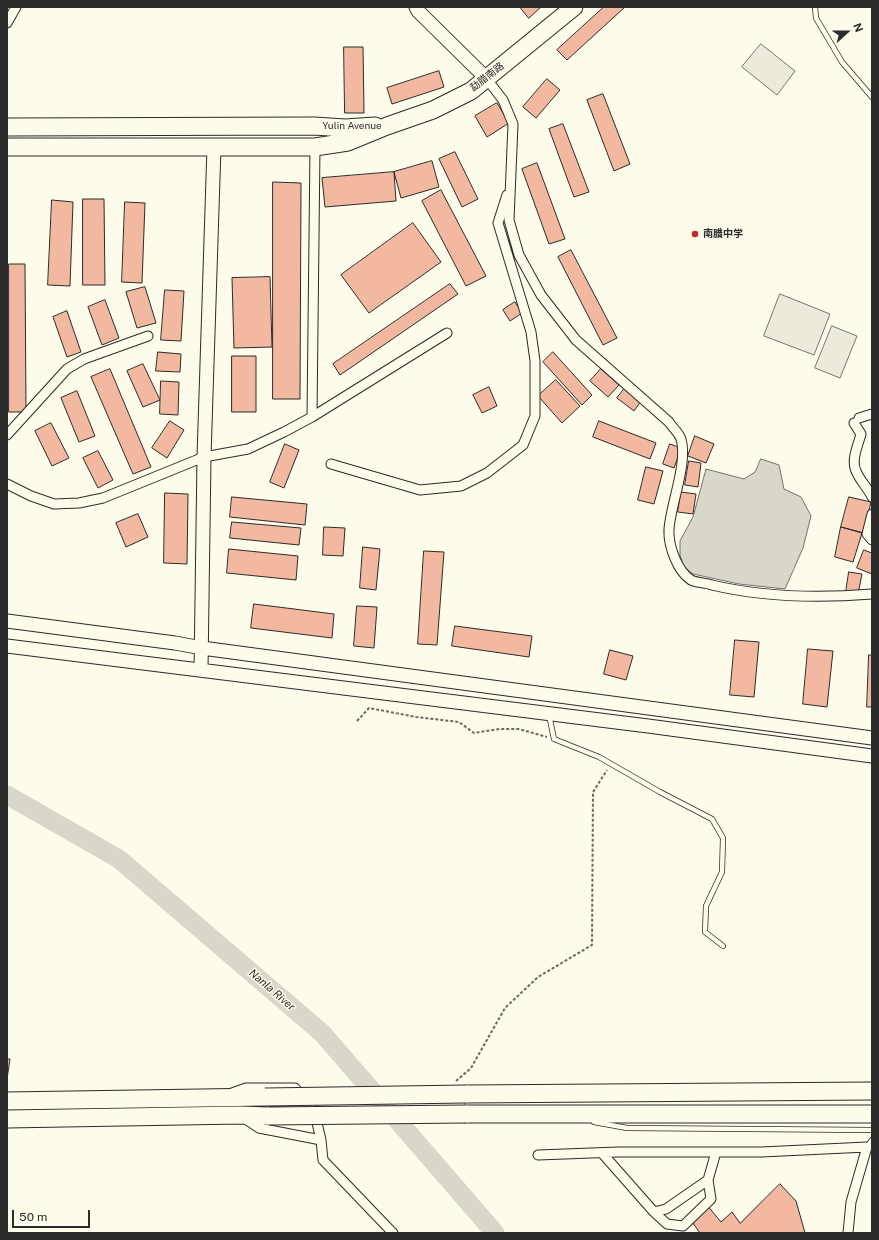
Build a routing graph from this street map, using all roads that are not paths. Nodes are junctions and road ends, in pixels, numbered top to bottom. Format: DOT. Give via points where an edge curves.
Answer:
graph roads {
  1 [pos="16,7"];
  2 [pos="416,7"];
  3 [pos="574,7"];
  4 [pos="815,7"];
  5 [pos="7,23"];
  6 [pos="486,78"];
  7 [pos="872,97"];
  8 [pos="7,126"];
  9 [pos="387,126"];
  10 [pos="7,147"];
  11 [pos="315,147"];
  12 [pos="214,148"];
  13 [pos="510,182"];
  14 [pos="447,333"];
  15 [pos="148,336"];
  16 [pos="872,414"];
  17 [pos="312,417"];
  18 [pos="7,435"];
  19 [pos="204,457"];
  20 [pos="331,464"];
  21 [pos="7,484"];
  22 [pos="872,497"];
  23 [pos="872,514"];
  24 [pos="872,540"];
  25 [pos="872,594"];
  26 [pos="7,621"];
  27 [pos="7,646"];
  28 [pos="202,648"];
  29 [pos="201,670"];
  30 [pos="650,709"];
  31 [pos="548,714"];
  32 [pos="648,726"];
  33 [pos="872,738"];
  34 [pos="872,756"];
  35 [pos="723,946"];
  36 [pos="872,1091"];
  37 [pos="221,1097"];
  38 [pos="7,1101"];
  39 [pos="555,1114"];
  40 [pos="872,1114"];
  41 [pos="240,1115"];
  42 [pos="7,1119"];
  43 [pos="584,1120"];
  44 [pos="591,1121"];
  45 [pos="872,1130"];
  46 [pos="321,1140"];
  47 [pos="870,1145"];
  48 [pos="716,1152"];
  49 [pos="602,1153"];
  50 [pos="538,1155"];
  51 [pos="708,1180"];
  52 [pos="654,1212"];
  53 [pos="393,1233"];
  54 [pos="848,1233"];
  1 -- 5 [label="street"];
  2 -- 6 [label="street"];
  3 -- 6 [label="highway, 勐腊南路"];
  4 -- 7 [label="lane" via="816,18 842,62"];
  6 -- 9 [label="highway, 勐腊南路" via="470,91 433,110"];
  6 -- 13 [label="street" via="503,100 512,124"];
  8 -- 9 [label="highway, Yulin Avenue"];
  9 -- 11 [label="highway, Yulin Avenue" via="348,142"];
  10 -- 12 [label="highway, Yulin Avenue"];
  11 -- 12 [label="highway, Yulin Avenue"];
  11 -- 17 [label="street"];
  12 -- 19 [label="street"];
  13 -- 20 [label="street" via="498,223 531,332 535,361 535,416 523,445 487,473 461,486 420,490"];
  13 -- 25 [label="street" via="509,220 519,255 541,295 576,340 668,422 681,438 683,454 669,530 673,556 681,571 692,580 729,589 841,597"];
  14 -- 17 [label="street"];
  15 -- 18 [label="street" via="84,359 67,369"];
  16 -- 22 [label="street" via="856,420 862,434 854,458 856,472"];
  17 -- 19 [label="street" via="248,449"];
  19 -- 21 [label="street" via="103,498 79,503 54,504"];
  19 -- 28 [label="street"];
  23 -- 24 [label="street" via="867,534"];
  26 -- 28 [label="street"];
  27 -- 29 [label="street"];
  28 -- 29 [label="street"];
  28 -- 30 [label="street"];
  29 -- 31 [label="street"];
  30 -- 32 [label="street"];
  30 -- 33 [label="street"];
  31 -- 32 [label="street"];
  31 -- 35 [label="lane" via="554,739 611,764 712,819 723,838 722,872 706,906 705,932"];
  32 -- 34 [label="street"];
  36 -- 37 [label="highway, bridge" via="460,1089"];
  37 -- 38 [label="highway"];
  37 -- 46 [label="street" via="246,1088 294,1088 314,1110"];
  39 -- 40 [label="highway"];
  39 -- 41 [label="highway, bridge"];
  39 -- 43 [label="lane"];
  41 -- 42 [label="highway"];
  41 -- 46 [label="street" via="259,1128"];
  44 -- 45 [label="lane" via="627,1128"];
  46 -- 53 [label="street" via="323,1160"];
  47 -- 48 [label="street" via="761,1152"];
  47 -- 54 [label="street" via="851,1202"];
  48 -- 49 [label="street"];
  48 -- 51 [label="street"];
  49 -- 50 [label="street"];
  49 -- 52 [label="street"];
  51 -- 52 [label="street" via="666,1209"];
  51 -- 52 [label="street" via="711,1199 683,1226 667,1224"];
}
